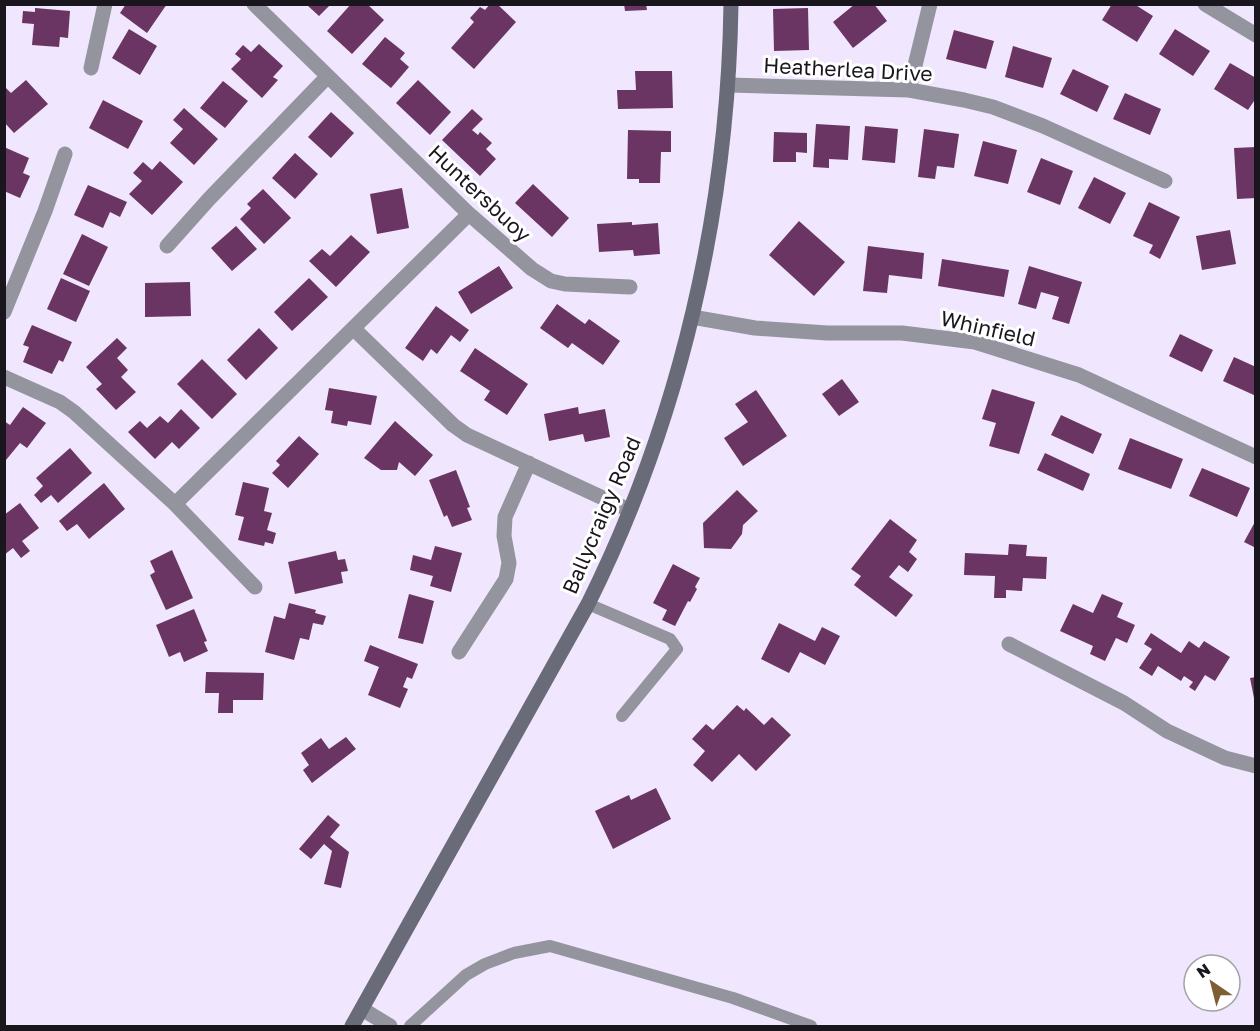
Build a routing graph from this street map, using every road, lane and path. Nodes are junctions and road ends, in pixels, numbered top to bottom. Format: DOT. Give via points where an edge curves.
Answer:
graph roads {
  1 [pos="105,4"];
  2 [pos="254,4"];
  3 [pos="731,4"];
  4 [pos="930,4"];
  5 [pos="1205,4"];
  6 [pos="1256,35"];
  7 [pos="91,68"];
  8 [pos="327,77"];
  9 [pos="729,85"];
  10 [pos="909,90"];
  11 [pos="65,154"];
  12 [pos="1165,181"];
  13 [pos="470,214"];
  14 [pos="167,246"];
  15 [pos="630,287"];
  16 [pos="4,312"];
  17 [pos="693,317"];
  18 [pos="354,329"];
  19 [pos="4,377"];
  20 [pos="1256,457"];
  21 [pos="529,463"];
  22 [pos="175,504"];
  23 [pos="629,510"];
  24 [pos="255,587"];
  25 [pos="588,604"];
  26 [pos="1009,644"];
  27 [pos="459,652"];
  28 [pos="622,716"];
  29 [pos="1256,766"];
  30 [pos="362,1009"];
  31 [pos="352,1026"];
  32 [pos="390,1026"];
  33 [pos="410,1026"];
  34 [pos="811,1026"];
  1 -- 7 [label="street"];
  2 -- 8 [label="street, Huntersbuoy"];
  3 -- 9 [label="street, Ballycraigy Road"];
  4 -- 10 [label="street"];
  5 -- 6 [label="street"];
  8 -- 13 [label="street, Huntersbuoy"];
  8 -- 14 [label="street"];
  9 -- 10 [label="street, Heatherlea Drive"];
  9 -- 17 [label="street, Ballycraigy Road" via="715,198"];
  10 -- 12 [label="street, Heatherlea Drive" via="993,107"];
  11 -- 16 [label="street"];
  13 -- 15 [label="street, Huntersbuoy" via="551,281"];
  13 -- 18 [label="street"];
  17 -- 20 [label="street, Whinfield" via="755,328 902,333 975,342 1079,375"];
  17 -- 23 [label="street, Ballycraigy Road" via="665,415"];
  18 -- 21 [label="street" via="460,431"];
  18 -- 22 [label="street"];
  19 -- 22 [label="street" via="74,412"];
  21 -- 23 [label="street"];
  21 -- 27 [label="street" via="505,517 509,563 506,579"];
  22 -- 24 [label="street"];
  23 -- 25 [label="street, Ballycraigy Road"];
  25 -- 28 [label="lane" via="670,639 677,649"];
  25 -- 30 [label="street, Ballycraigy Road"];
  26 -- 29 [label="street" via="1124,703 1176,735 1224,758"];
  30 -- 31 [label="street, Ballycraigy Road"];
  30 -- 32 [label="street"];
  33 -- 34 [label="lane" via="466,975 485,964 550,946 733,998"];
}
